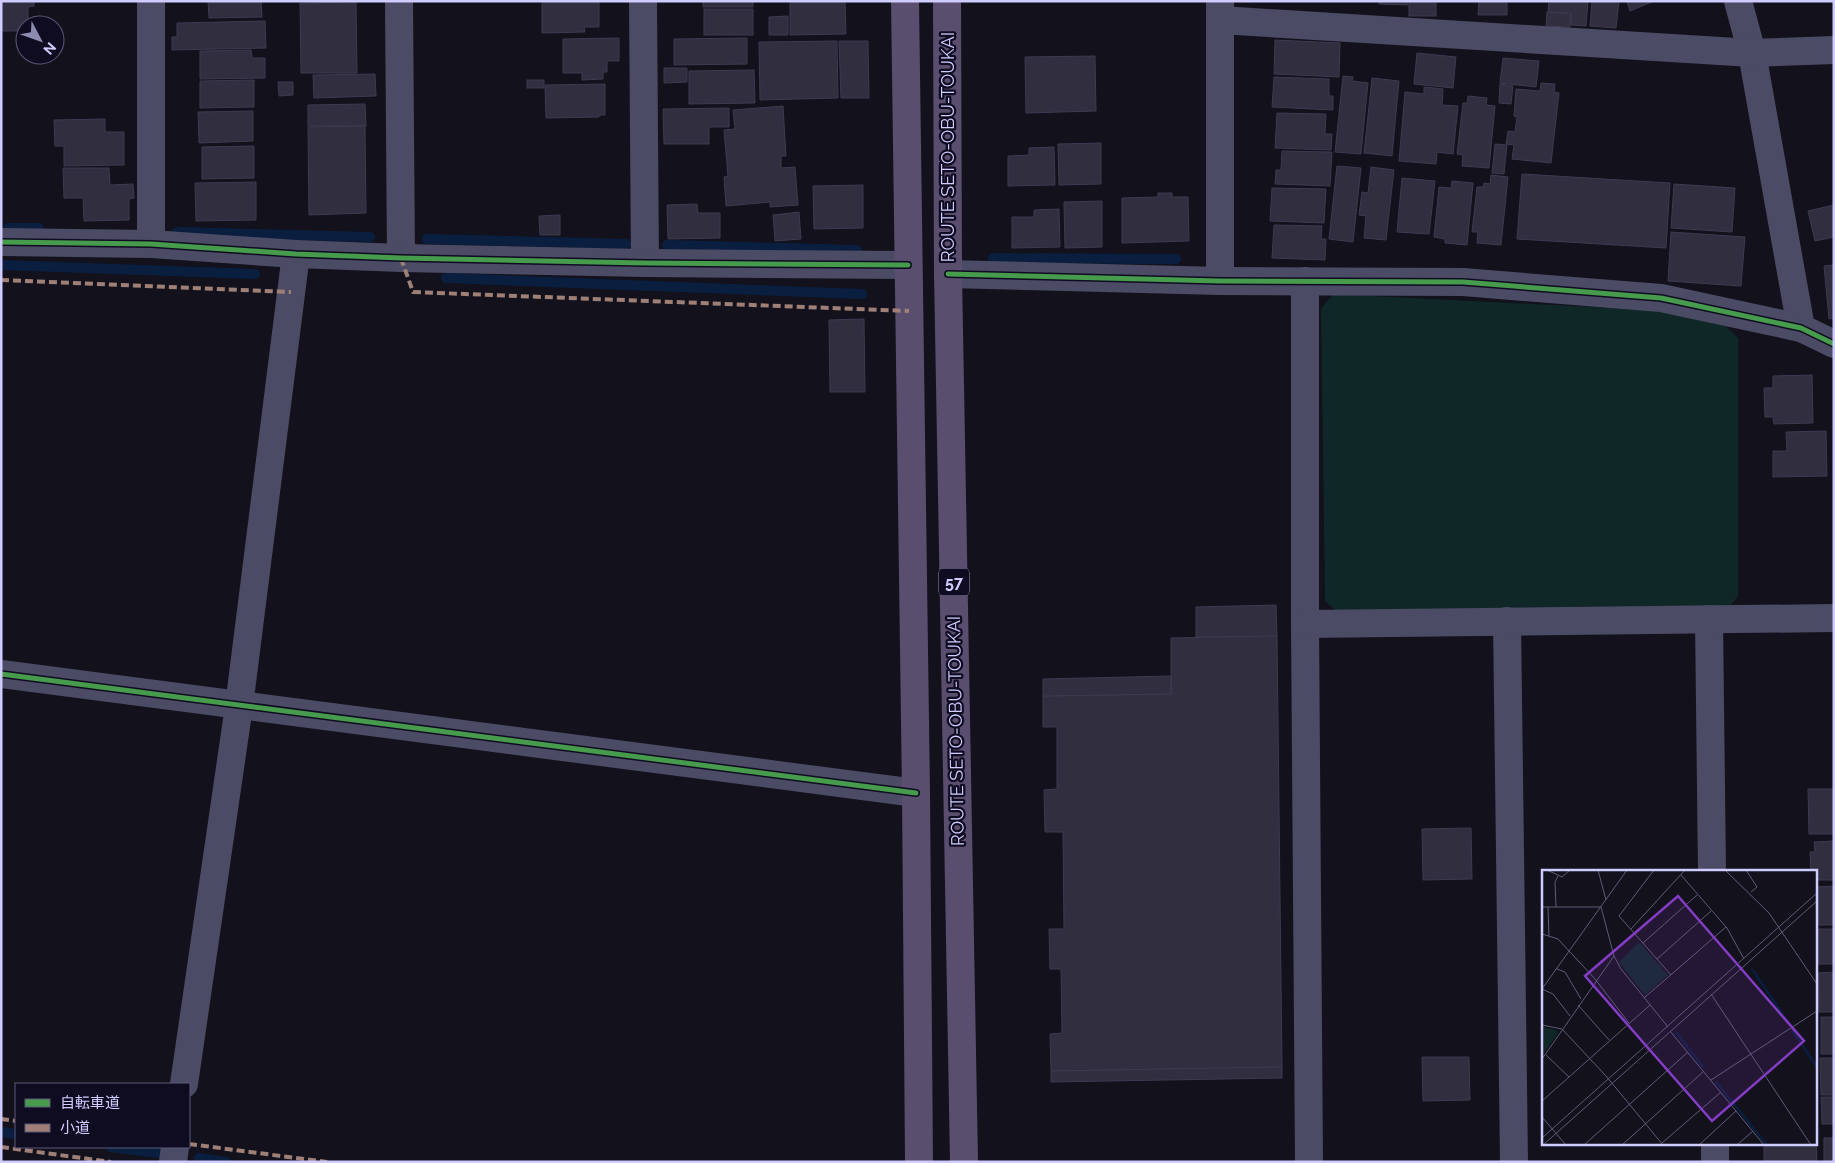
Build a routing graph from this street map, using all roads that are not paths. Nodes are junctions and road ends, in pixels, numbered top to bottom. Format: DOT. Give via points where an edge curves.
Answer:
graph roads {
  1 [pos="151,1"];
  2 [pos="398,1"];
  3 [pos="644,1"];
  4 [pos="905,1"];
  5 [pos="947,1"];
  6 [pos="1738,1"];
  7 [pos="1220,11"];
  8 [pos="1834,50"];
  9 [pos="1752,53"];
  10 [pos="1,242"];
  11 [pos="151,244"];
  12 [pos="296,254"];
  13 [pos="401,258"];
  14 [pos="645,263"];
  15 [pos="908,265"];
  16 [pos="948,274"];
  17 [pos="1304,281"];
  18 [pos="1220,282"];
  19 [pos="1801,328"];
  20 [pos="1834,344"];
  21 [pos="1834,618"];
  22 [pos="1709,619"];
  23 [pos="1507,621"];
  24 [pos="1305,624"];
  25 [pos="1,674"];
  26 [pos="239,706"];
  27 [pos="916,793"];
  28 [pos="1712,870"];
  29 [pos="184,1083"];
  30 [pos="1715,1146"];
  31 [pos="175,1148"];
  32 [pos="173,1162"];
  33 [pos="919,1162"];
  34 [pos="964,1162"];
  35 [pos="1309,1162"];
  36 [pos="1514,1162"];
  37 [pos="1715,1162"];
  1 -- 11 [label="street"];
  2 -- 13 [label="street"];
  3 -- 14 [label="street"];
  4 -- 15 [label="main road, 57"];
  5 -- 16 [label="main road, ROUTE SETO-OBU-TOUKAI / 57"];
  6 -- 9 [label="street"];
  7 -- 9 [label="street"];
  7 -- 18 [label="street"];
  8 -- 9 [label="street"];
  9 -- 19 [label="street"];
  10 -- 11 [label="street"];
  11 -- 12 [label="street"];
  12 -- 13 [label="street"];
  12 -- 26 [label="street"];
  13 -- 14 [label="street"];
  14 -- 15 [label="street"];
  15 -- 27 [label="main road, 57"];
  16 -- 18 [label="street"];
  16 -- 34 [label="main road, ROUTE SETO-OBU-TOUKAI / 57"];
  17 -- 18 [label="street"];
  17 -- 19 [label="street" via="1463,282 1661,298"];
  17 -- 24 [label="street"];
  19 -- 20 [label="street"];
  21 -- 22 [label="street"];
  22 -- 23 [label="street"];
  22 -- 28 [label="street"];
  23 -- 24 [label="street"];
  23 -- 36 [label="street"];
  24 -- 35 [label="street"];
  25 -- 26 [label="street"];
  26 -- 27 [label="street"];
  26 -- 29 [label="street"];
  27 -- 33 [label="main road, 57"];
  30 -- 37 [label="street"];
  31 -- 32 [label="street"];
}
